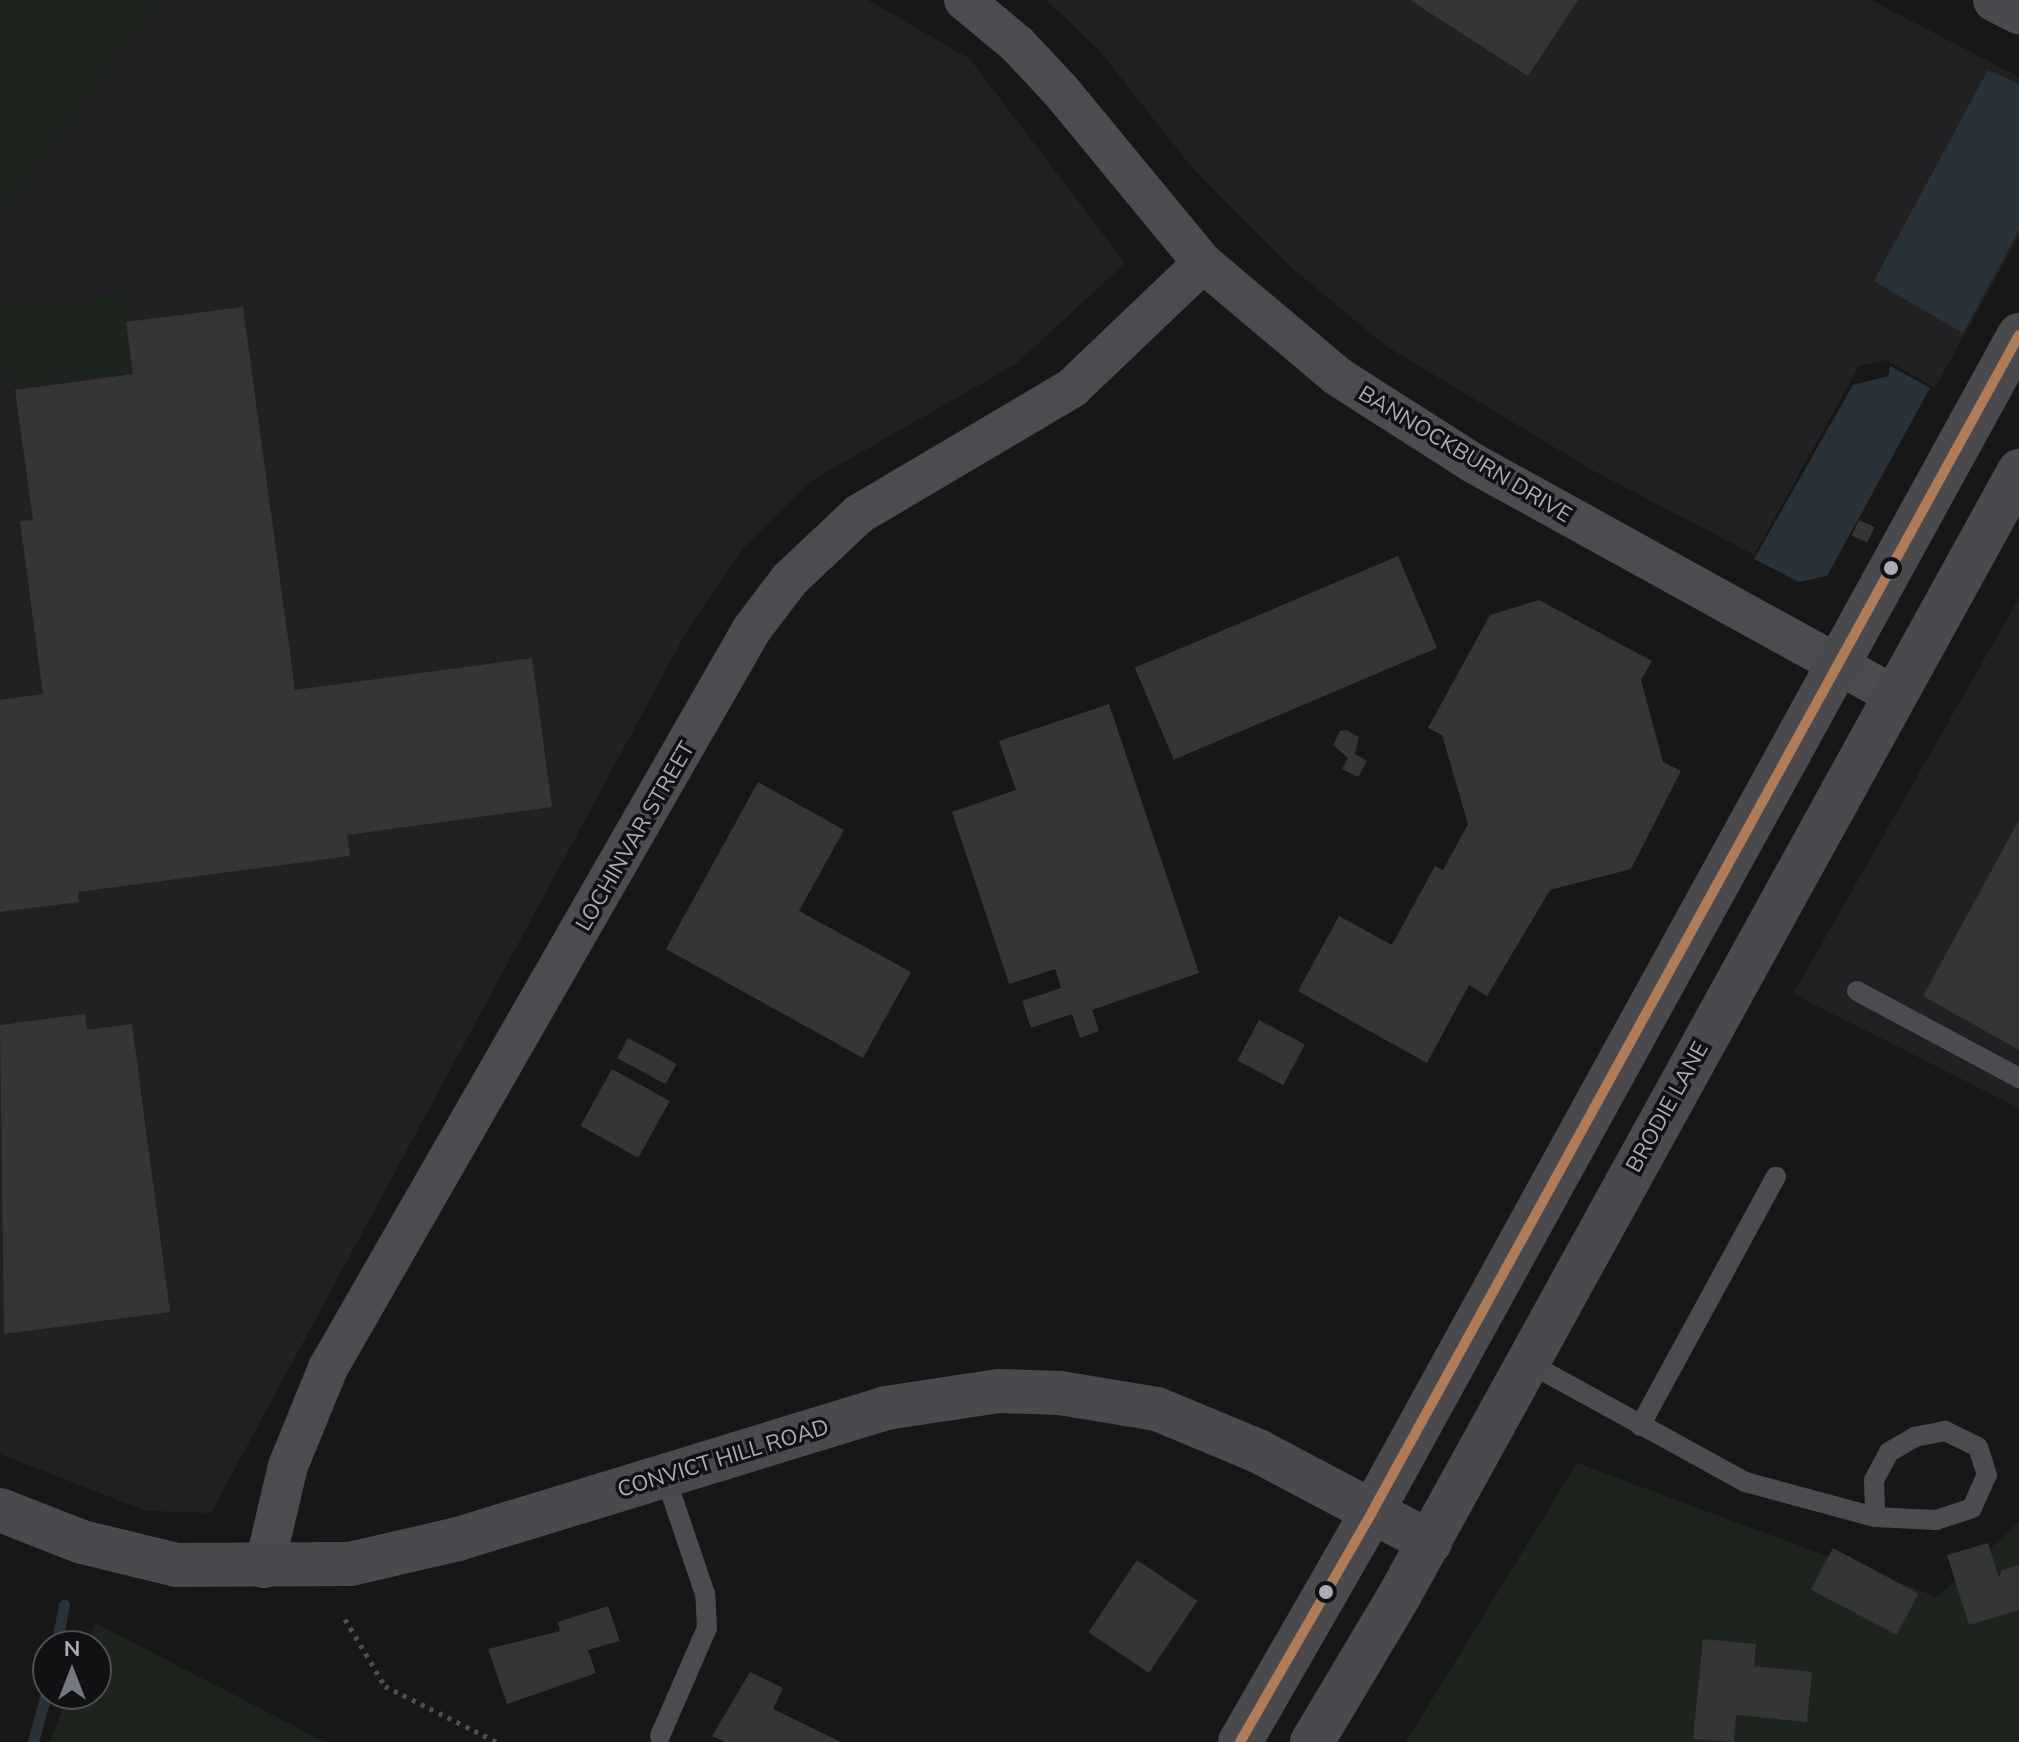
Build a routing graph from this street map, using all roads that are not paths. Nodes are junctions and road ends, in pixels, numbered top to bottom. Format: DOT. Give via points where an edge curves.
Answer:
graph roads {
  1 [pos="964,0"];
  2 [pos="1995,0"];
  3 [pos="2019,12"];
  4 [pos="1203,263"];
  5 [pos="2019,335"];
  6 [pos="2019,471"];
  7 [pos="1837,663"];
  8 [pos="1892,694"];
  9 [pos="1857,991"];
  10 [pos="2019,1078"];
  11 [pos="1776,1177"];
  12 [pos="1527,1362"];
  13 [pos="1640,1426"];
  14 [pos="665,1476"];
  15 [pos="0,1510"];
  16 [pos="1372,1512"];
  17 [pos="1875,1517"];
  18 [pos="1430,1542"];
  19 [pos="264,1568"];
  20 [pos="660,1736"];
  21 [pos="1240,1742"];
  22 [pos="1312,1742"];
  1 -- 4 [label="street, BANNOCKBURN DRIVE" via="1052,82"];
  2 -- 3 [label="main road"];
  4 -- 7 [label="street, BANNOCKBURN DRIVE" via="1327,368 1400,419"];
  4 -- 19 [label="street, LOCHINVAR STREET" via="1072,388 859,514 790,579 752,629 328,1368 288,1466"];
  5 -- 7 [label="main road"];
  6 -- 8 [label="main road, BRODIE LANE"];
  7 -- 8 [label="street, BANNOCKBURN DRIVE"];
  7 -- 16 [label="main road"];
  8 -- 12 [label="main road, BRODIE LANE"];
  9 -- 10 [label="lane"];
  11 -- 13 [label="lane"];
  12 -- 13 [label="lane"];
  12 -- 18 [label="main road, BRODIE LANE"];
  13 -- 17 [label="lane" via="1745,1482"];
  14 -- 16 [label="main road, CONVICT HILL ROAD" via="938,1397 1060,1393 1157,1409 1204,1426"];
  14 -- 19 [label="main road, CONVICT HILL ROAD" via="387,1557"];
  14 -- 20 [label="lane" via="705,1594 707,1628"];
  15 -- 19 [label="main road, CONVICT HILL ROAD" via="130,1556 176,1565"];
  16 -- 18 [label="main road, CONVICT HILL ROAD"];
  16 -- 21 [label="main road"];
  17 -- 17 [label="lane" via="1936,1520 1972,1508 1987,1475 1978,1447 1945,1431 1915,1437 1889,1452 1874,1480"];
  18 -- 22 [label="main road, BRODIE LANE"];
}
